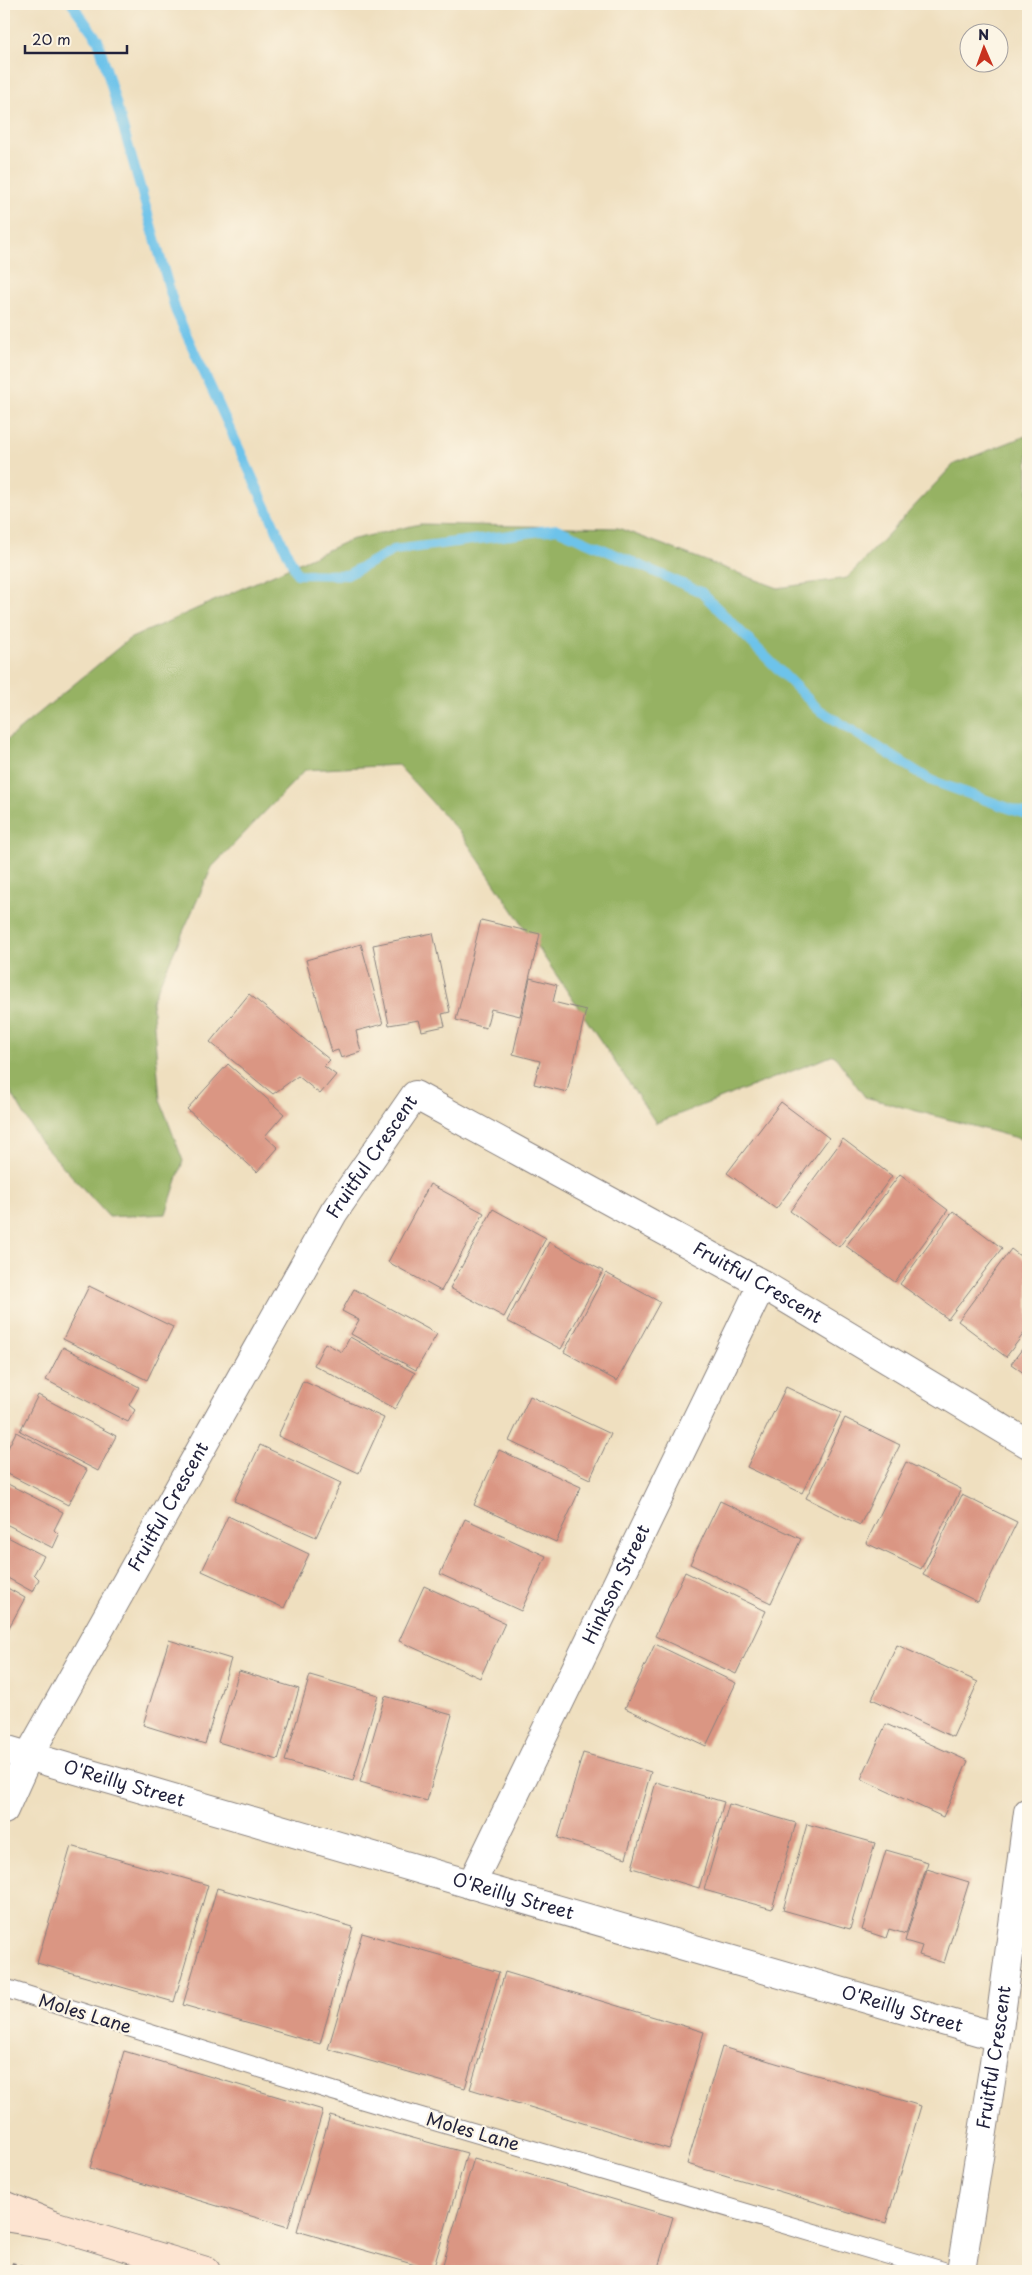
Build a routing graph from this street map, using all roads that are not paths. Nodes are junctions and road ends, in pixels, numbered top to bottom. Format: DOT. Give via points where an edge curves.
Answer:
graph roads {
  1 [pos="762,1284"];
  2 [pos="1028,1444"];
  3 [pos="16,1753"];
  4 [pos="4,1810"];
  5 [pos="1028,1812"];
  6 [pos="471,1885"];
  7 [pos="4,1988"];
  8 [pos="998,2037"];
  9 [pos="4,2205"];
  10 [pos="4,2217"];
  11 [pos="53,2224"];
  12 [pos="206,2271"];
  13 [pos="943,2271"];
  14 [pos="960,2271"];
  1 -- 2 [label="street, Fruitful Crescent"];
  1 -- 3 [label="street, Fruitful Crescent" via="415,1095 334,1212"];
  1 -- 6 [label="street, Hinkson Street"];
  3 -- 4 [label="street, Fruitful Crescent"];
  3 -- 6 [label="street, O'Reilly Street"];
  5 -- 8 [label="street, Fruitful Crescent"];
  6 -- 8 [label="street, O'Reilly Street"];
  7 -- 13 [label="lane, Moles Lane" via="343,2094"];
  8 -- 14 [label="street, Fruitful Crescent"];
  9 -- 11 [label="street"];
  10 -- 11 [label="street"];
  11 -- 12 [label="street"];
}
